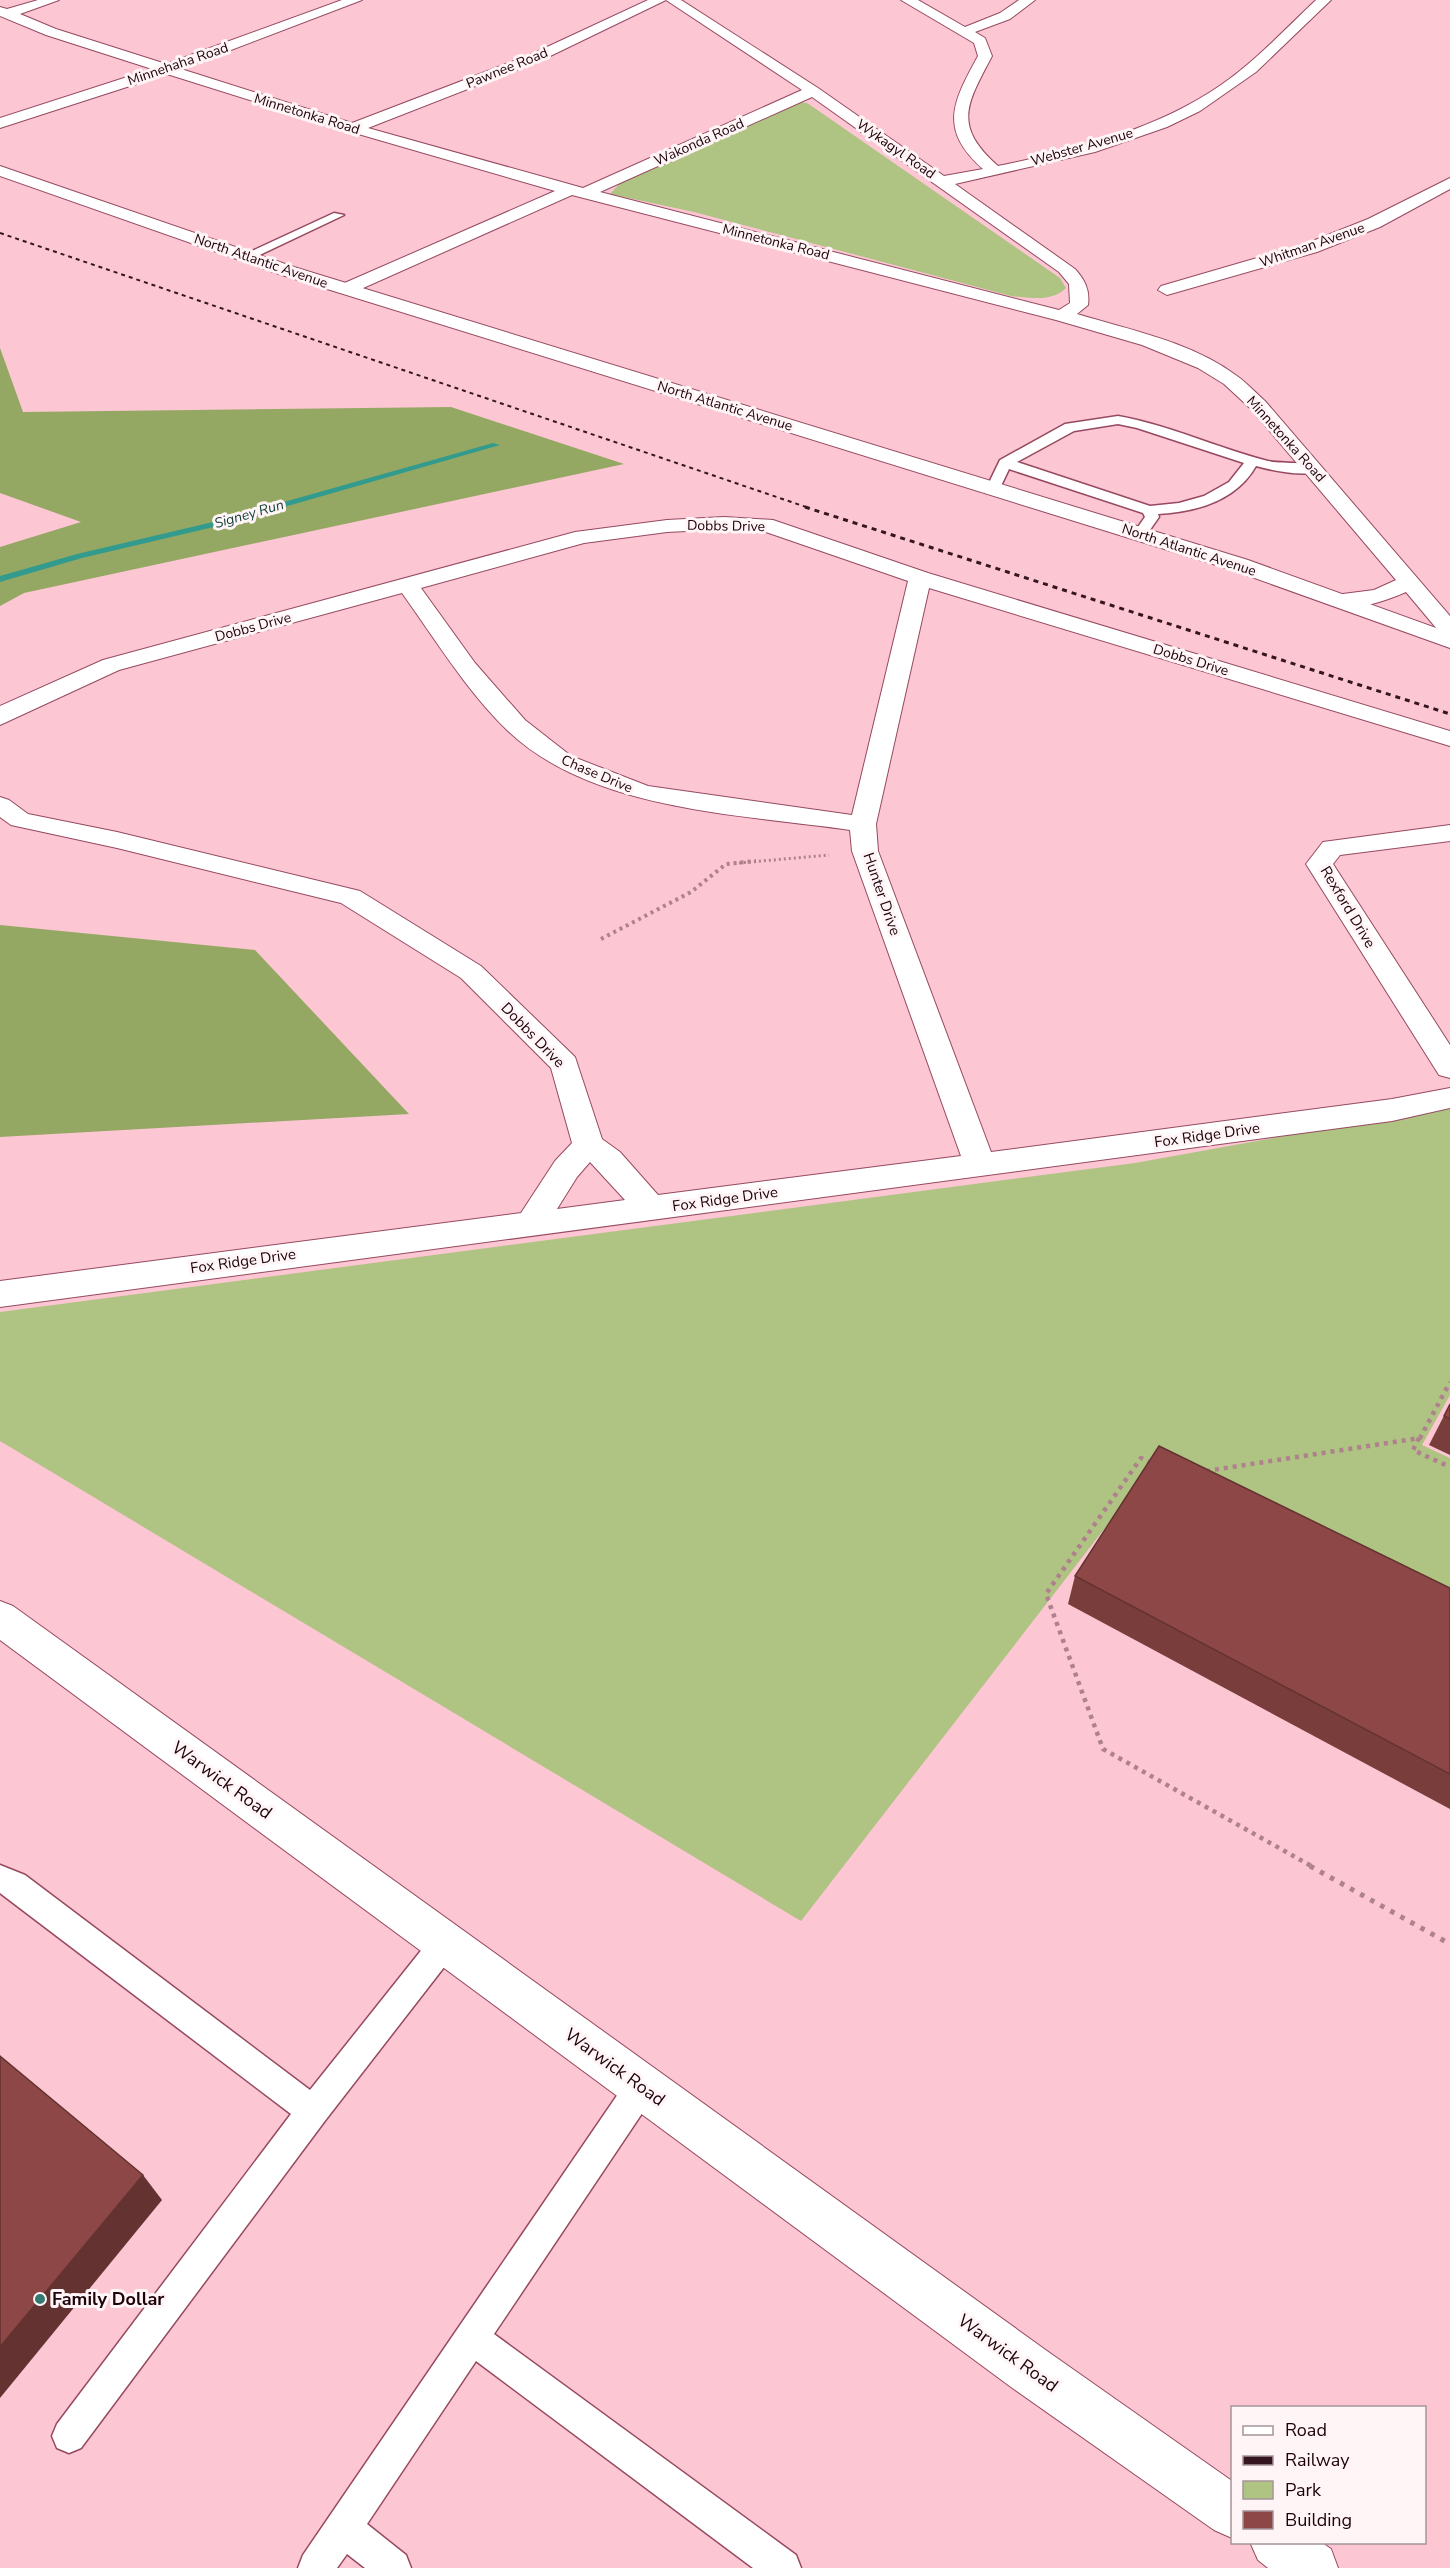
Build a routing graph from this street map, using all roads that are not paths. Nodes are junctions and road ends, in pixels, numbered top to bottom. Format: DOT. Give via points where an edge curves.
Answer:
graph roads {
  1 [pos="52,0"];
  2 [pos="355,0"];
  3 [pos="659,0"];
  4 [pos="672,0"];
  5 [pos="908,0"];
  6 [pos="1028,0"];
  7 [pos="1324,0"];
  8 [pos="3,13"];
  9 [pos="964,32"];
  10 [pos="166,69"];
  11 [pos="813,92"];
  12 [pos="0,123"];
  13 [pos="353,128"];
  14 [pos="0,171"];
  15 [pos="995,171"];
  16 [pos="943,181"];
  17 [pos="1450,183"];
  18 [pos="578,191"];
  19 [pos="338,215"];
  20 [pos="245,256"];
  21 [pos="346,289"];
  22 [pos="1167,290"];
  23 [pos="1062,316"];
  24 [pos="1252,461"];
  25 [pos="1005,463"];
  26 [pos="1314,469"];
  27 [pos="993,489"];
  28 [pos="1149,510"];
  29 [pos="1140,534"];
  30 [pos="920,578"];
  31 [pos="1408,583"];
  32 [pos="407,585"];
  33 [pos="1343,600"];
  34 [pos="1450,630"];
  35 [pos="1450,641"];
  36 [pos="0,718"];
  37 [pos="1450,739"];
  38 [pos="0,805"];
  39 [pos="863,824"];
  40 [pos="1450,833"];
  41 [pos="1450,1068"];
  42 [pos="1450,1098"];
  43 [pos="588,1145"];
  44 [pos="980,1165"];
  45 [pos="651,1209"];
  46 [pos="531,1222"];
  47 [pos="0,1294"];
  48 [pos="0,1618"];
  49 [pos="0,1879"];
  50 [pos="445,1943"];
  51 [pos="642,2086"];
  52 [pos="313,2111"];
  53 [pos="472,2338"];
  54 [pos="69,2436"];
  55 [pos="1231,2511"];
  56 [pos="344,2528"];
  57 [pos="1279,2544"];
  58 [pos="316,2568"];
  59 [pos="393,2568"];
  60 [pos="783,2568"];
  61 [pos="1312,2568"];
  1 -- 8 [label="street"];
  2 -- 10 [label="street, Minnehaha Road"];
  3 -- 13 [label="street, Pawnee Road" via="537,57"];
  4 -- 11 [label="street, Wykagyl Road"];
  5 -- 9 [label="street"];
  6 -- 9 [label="street" via="1005,16"];
  7 -- 15 [label="street, Webster Avenue" via="1208,99 1107,143"];
  8 -- 10 [label="street, Minnetonka Road" via="51,33"];
  9 -- 15 [label="street" via="980,41 985,56 963,102 959,117 963,136 974,154"];
  10 -- 12 [label="street, Minnehaha Road"];
  10 -- 13 [label="street, Minnetonka Road"];
  11 -- 16 [label="street, Wykagyl Road"];
  11 -- 18 [label="street, Wakonda Road"];
  13 -- 18 [label="street, Minnetonka Road"];
  14 -- 20 [label="street, North Atlantic Avenue"];
  15 -- 16 [label="street, Webster Avenue"];
  16 -- 23 [label="street, Wykagyl Road" via="1024,236 1078,281 1079,305"];
  17 -- 22 [label="street, Whitman Avenue" via="1374,223 1311,248"];
  18 -- 21 [label="street, Wakonda Road"];
  18 -- 23 [label="street, Minnetonka Road"];
  19 -- 20 [label="lane"];
  20 -- 21 [label="street, North Atlantic Avenue"];
  21 -- 27 [label="street, North Atlantic Avenue"];
  23 -- 26 [label="street, Minnetonka Road" via="1149,341 1205,364 1231,380 1258,405"];
  24 -- 25 [label="lane" via="1161,430 1118,420 1070,427"];
  24 -- 26 [label="lane"];
  24 -- 28 [label="lane" via="1247,474 1230,489 1175,509"];
  25 -- 27 [label="lane"];
  25 -- 28 [label="lane"];
  26 -- 31 [label="street, Minnetonka Road"];
  27 -- 29 [label="street, North Atlantic Avenue"];
  28 -- 29 [label="lane" via="1152,517"];
  29 -- 33 [label="street, North Atlantic Avenue"];
  30 -- 32 [label="street, Dobbs Drive" via="765,525 724,523 583,537"];
  30 -- 37 [label="street, Dobbs Drive"];
  30 -- 39 [label="street, Hunter Drive"];
  31 -- 33 [label="street" via="1378,596"];
  31 -- 34 [label="street, Minnetonka Road"];
  32 -- 36 [label="street, Dobbs Drive" via="111,665"];
  32 -- 39 [label="street, Chase Drive" via="467,668 516,724 561,761 643,793"];
  33 -- 35 [label="street, North Atlantic Avenue"];
  38 -- 43 [label="street, Dobbs Drive" via="20,820 350,897 471,972 565,1064"];
  39 -- 44 [label="street, Hunter Drive" via="865,851"];
  40 -- 41 [label="street, Rexford Drive" via="1332,848 1319,864"];
  42 -- 44 [label="street, Fox Ridge Drive" via="1392,1110"];
  43 -- 45 [label="street" via="609,1160"];
  43 -- 46 [label="street" via="566,1169"];
  44 -- 45 [label="street, Fox Ridge Drive"];
  45 -- 46 [label="street, Fox Ridge Drive"];
  46 -- 47 [label="street, Fox Ridge Drive"];
  48 -- 50 [label="street, Warwick Road"];
  49 -- 52 [label="lane" via="15,1885"];
  50 -- 51 [label="street, Warwick Road"];
  50 -- 52 [label="lane"];
  51 -- 53 [label="lane"];
  51 -- 55 [label="street, Warwick Road" via="1029,2369"];
  52 -- 54 [label="lane"];
  53 -- 56 [label="lane"];
  53 -- 60 [label="lane"];
  56 -- 58 [label="lane"];
  56 -- 59 [label="lane"];
  57 -- 61 [label="street"];
}
